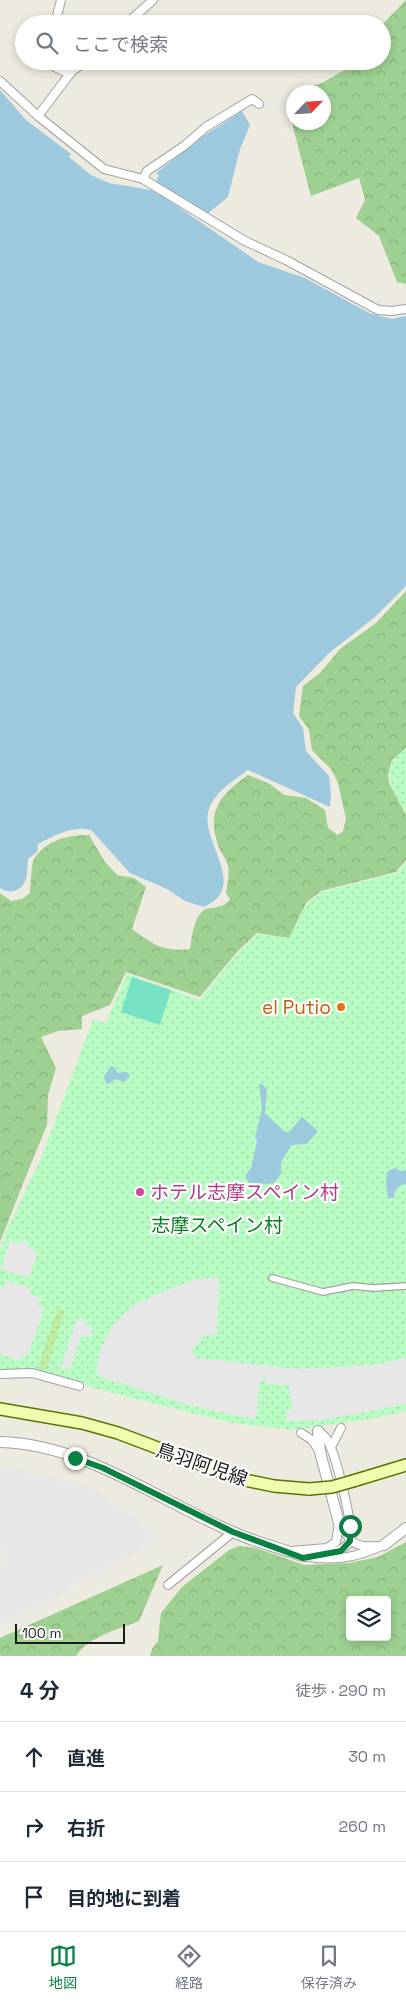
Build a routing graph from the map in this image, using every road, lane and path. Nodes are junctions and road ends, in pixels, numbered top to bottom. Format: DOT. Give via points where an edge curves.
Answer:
graph roads {
  1 [pos="61,0"];
  2 [pos="151,1"];
  3 [pos="57,15"];
  4 [pos="136,15"];
  5 [pos="61,70"];
  6 [pos="75,70"];
  7 [pos="70,74"];
  8 [pos="0,81"];
  9 [pos="259,104"];
  10 [pos="38,116"];
  11 [pos="143,179"];
  12 [pos="406,309"];
  13 [pos="272,1278"];
  14 [pos="406,1286"];
  15 [pos="0,1374"];
  16 [pos="79,1386"];
  17 [pos="0,1409"];
  18 [pos="341,1428"];
  19 [pos="318,1431"];
  20 [pos="301,1433"];
  21 [pos="0,1442"];
  22 [pos="331,1447"];
  23 [pos="320,1452"];
  24 [pos="406,1465"];
  25 [pos="339,1523"];
  26 [pos="406,1528"];
  27 [pos="233,1532"];
  28 [pos="350,1541"];
  29 [pos="384,1545"];
  30 [pos="287,1551"];
  31 [pos="303,1558"];
  32 [pos="168,1584"];
  1 -- 3 [label="street"];
  2 -- 4 [label="street"];
  5 -- 7 [label="street"];
  6 -- 7 [label="street"];
  7 -- 10 [label="street"];
  8 -- 10 [label="street"];
  9 -- 11 [label="street" via="252,99 206,127 147,171"];
  10 -- 11 [label="street" via="104,169"];
  11 -- 12 [label="street" via="245,241 378,310"];
  13 -- 14 [label="street" via="323,1292 353,1286"];
  15 -- 16 [label="street" via="32,1373"];
  17 -- 24 [label="main road, 鳥羽阿児線, bridge" via="82,1423 240,1479 274,1486 332,1487"];
  18 -- 22 [label="street"];
  19 -- 22 [label="street"];
  19 -- 23 [label="street"];
  20 -- 23 [label="street" via="312,1440"];
  21 -- 27 [label="street" via="49,1450 103,1468"];
  22 -- 28 [label="street" via="347,1504"];
  23 -- 25 [label="street"];
  25 -- 28 [label="street"];
  25 -- 30 [label="street" via="336,1542 327,1548"];
  26 -- 29 [label="street"];
  27 -- 30 [label="street"];
  27 -- 32 [label="street"];
  28 -- 29 [label="street" via="362,1547"];
  28 -- 31 [label="street" via="341,1551"];
  29 -- 31 [label="street" via="338,1560"];
  30 -- 31 [label="street"];
}
